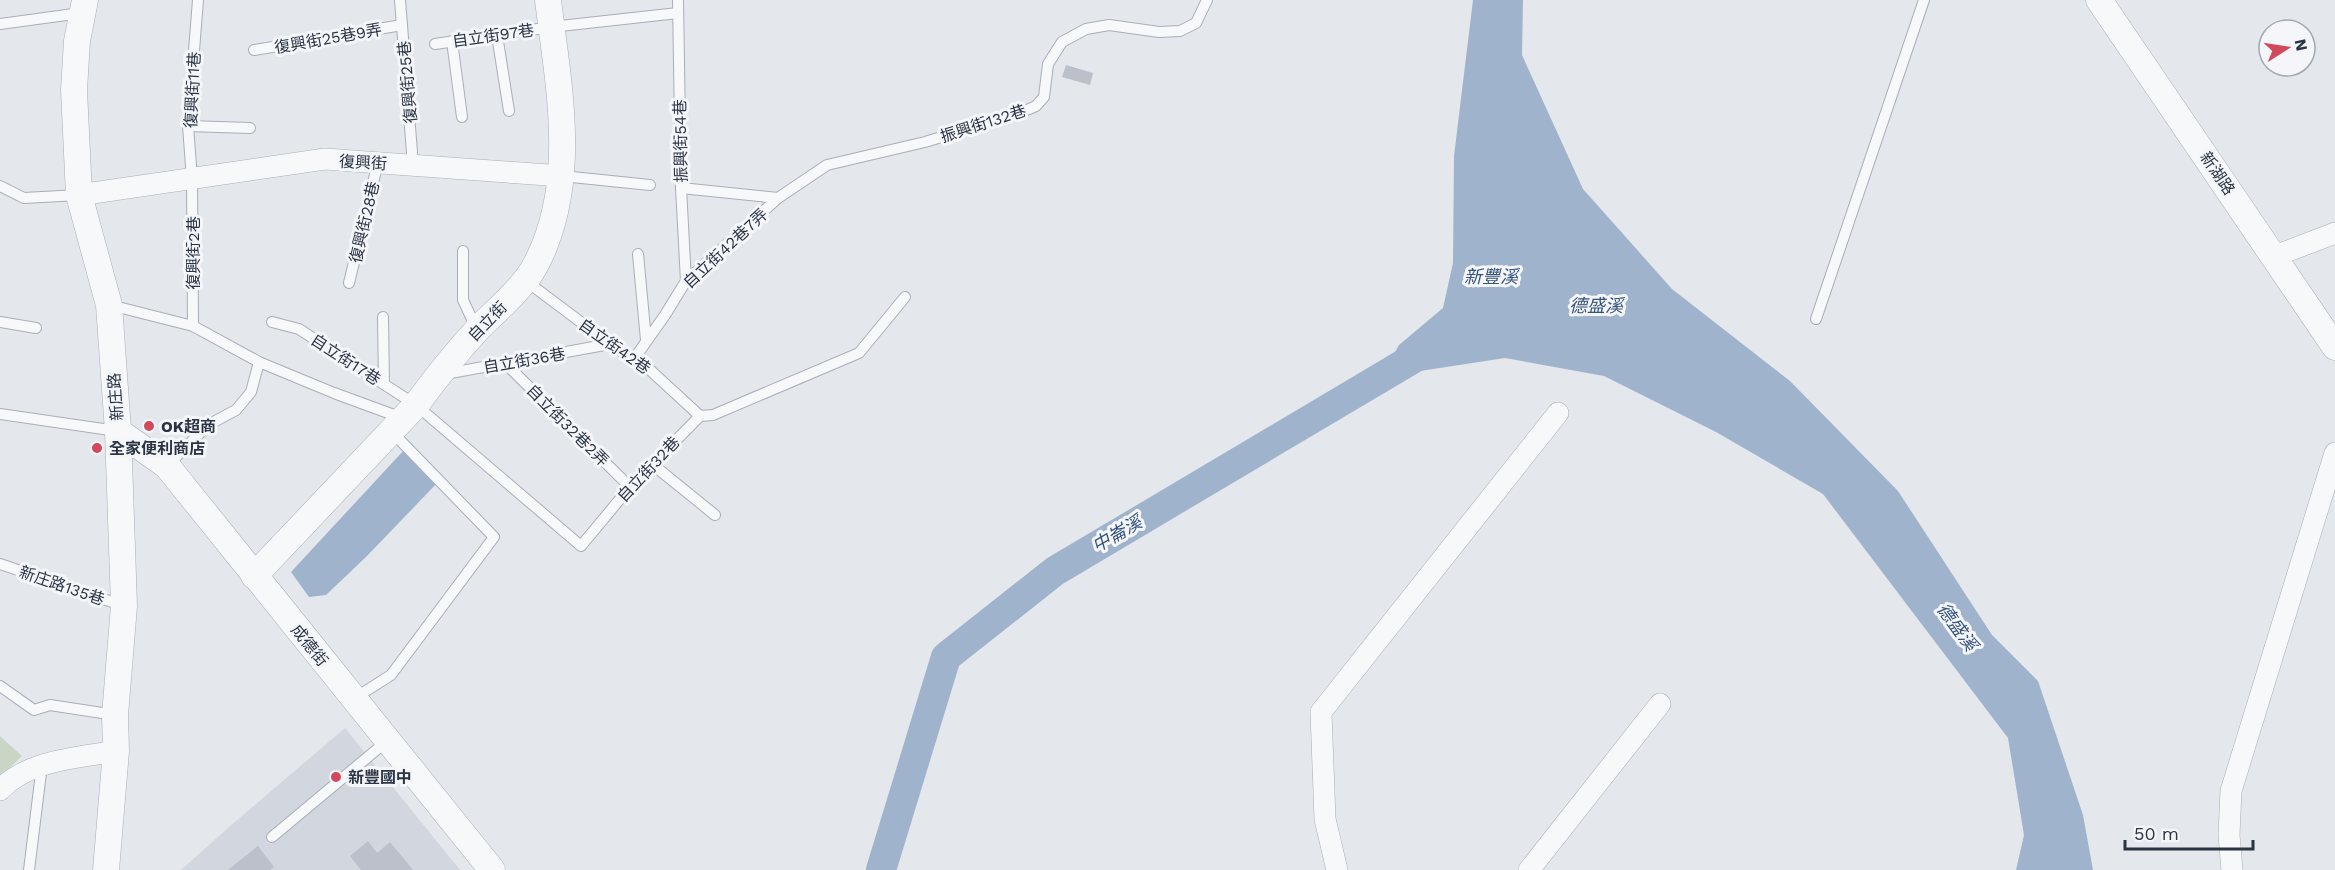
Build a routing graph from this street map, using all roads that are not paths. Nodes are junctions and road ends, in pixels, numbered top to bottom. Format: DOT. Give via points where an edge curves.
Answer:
graph roads {
  1 [pos="198,0"];
  2 [pos="400,0"];
  3 [pos="548,0"];
  4 [pos="678,0"];
  5 [pos="1207,0"];
  6 [pos="1924,0"];
  7 [pos="2100,0"];
  8 [pos="83,7"];
  9 [pos="678,13"];
  10 [pos="0,24"];
  11 [pos="402,25"];
  12 [pos="551,27"];
  13 [pos="497,35"];
  14 [pos="452,41"];
  15 [pos="435,44"];
  16 [pos="254,50"];
  17 [pos="509,111"];
  18 [pos="462,117"];
  19 [pos="188,126"];
  20 [pos="250,128"];
  21 [pos="378,162"];
  22 [pos="413,165"];
  23 [pos="562,176"];
  24 [pos="192,179"];
  25 [pos="650,185"];
  26 [pos="0,187"];
  27 [pos="681,188"];
  28 [pos="79,195"];
  29 [pos="778,198"];
  30 [pos="2335,233"];
  31 [pos="463,251"];
  32 [pos="638,254"];
  33 [pos="2275,256"];
  34 [pos="526,281"];
  35 [pos="686,281"];
  36 [pos="349,282"];
  37 [pos="905,297"];
  38 [pos="110,305"];
  39 [pos="383,317"];
  40 [pos="1816,320"];
  41 [pos="0,322"];
  42 [pos="272,322"];
  43 [pos="193,326"];
  44 [pos="36,328"];
  45 [pos="477,330"];
  46 [pos="646,340"];
  47 [pos="610,344"];
  48 [pos="2335,347"];
  49 [pos="634,359"];
  50 [pos="259,362"];
  51 [pos="506,364"];
  52 [pos="439,375"];
  53 [pos="384,384"];
  54 [pos="1558,413"];
  55 [pos="0,414"];
  56 [pos="700,416"];
  57 [pos="404,418"];
  58 [pos="118,431"];
  59 [pos="2335,453"];
  60 [pos="652,464"];
  61 [pos="167,466"];
  62 [pos="630,487"];
  63 [pos="715,515"];
  64 [pos="0,564"];
  65 [pos="254,576"];
  66 [pos="124,606"];
  67 [pos="0,686"];
  68 [pos="354,699"];
  69 [pos="1660,704"];
  70 [pos="115,715"];
  71 [pos="387,741"];
  72 [pos="116,751"];
  73 [pos="42,765"];
  74 [pos="0,790"];
  75 [pos="272,837"];
  76 [pos="28,870"];
  77 [pos="106,870"];
  78 [pos="492,870"];
  79 [pos="1337,870"];
  80 [pos="1529,870"];
  81 [pos="2232,870"];
  1 -- 19 [label="lane, 復興街11巷"];
  2 -- 11 [label="lane, 復興街25巷"];
  3 -- 12 [label="street, 自立街"];
  4 -- 9 [label="lane, 振興街54巷"];
  5 -- 29 [label="lane, 振興街132巷" via="1196,23 1180,31 1109,25 1086,29 1062,42 1048,64 1044,97 1036,106 925,142 827,165"];
  6 -- 40 [label="lane"];
  7 -- 33 [label="street, 新湖路"];
  8 -- 10 [label="lane"];
  8 -- 28 [label="street, 新庄路" via="74,90"];
  9 -- 12 [label="lane, 自立街97巷"];
  9 -- 27 [label="lane, 振興街54巷"];
  11 -- 16 [label="lane, 復興街25巷9弄"];
  11 -- 22 [label="lane, 復興街25巷"];
  12 -- 13 [label="lane, 自立街97巷"];
  12 -- 23 [label="street, 自立街" via="564,145"];
  13 -- 14 [label="lane, 自立街97巷"];
  13 -- 17 [label="lane"];
  14 -- 15 [label="lane, 自立街97巷"];
  14 -- 18 [label="lane"];
  19 -- 20 [label="lane"];
  19 -- 24 [label="lane, 復興街11巷"];
  21 -- 22 [label="street, 復興街"];
  21 -- 24 [label="street, 復興街" via="325,159"];
  21 -- 36 [label="lane, 復興街28巷"];
  22 -- 23 [label="street, 復興街"];
  23 -- 25 [label="lane, 復興街"];
  23 -- 34 [label="street, 自立街" via="553,225"];
  24 -- 28 [label="street, 復興街"];
  24 -- 43 [label="lane, 復興街2巷"];
  26 -- 28 [label="lane" via="24,198"];
  27 -- 29 [label="lane"];
  27 -- 35 [label="lane, 振興街54巷"];
  28 -- 38 [label="street, 新庄路"];
  29 -- 35 [label="lane, 自立街42巷7弄"];
  30 -- 33 [label="street"];
  31 -- 45 [label="lane" via="463,300"];
  32 -- 46 [label="lane"];
  33 -- 48 [label="street, 新湖路"];
  34 -- 45 [label="street, 自立街"];
  34 -- 47 [label="lane, 自立街42巷"];
  35 -- 46 [label="lane, 自立街42巷7弄"];
  37 -- 56 [label="lane" via="859,353 713,415"];
  38 -- 43 [label="lane"];
  38 -- 58 [label="street, 新庄路"];
  39 -- 53 [label="lane"];
  41 -- 44 [label="lane"];
  42 -- 53 [label="lane, 自立街17巷" via="299,329"];
  43 -- 50 [label="lane"];
  45 -- 52 [label="street, 自立街"];
  46 -- 49 [label="lane, 自立街42巷7弄"];
  47 -- 49 [label="lane, 自立街42巷"];
  47 -- 51 [label="lane, 自立街36巷"];
  49 -- 56 [label="lane, 自立街42巷"];
  50 -- 57 [label="lane"];
  50 -- 61 [label="lane" via="251,392 236,410 208,425"];
  51 -- 52 [label="lane, 自立街36巷"];
  51 -- 62 [label="lane, 自立街32巷2弄"];
  52 -- 57 [label="street, 自立街"];
  53 -- 57 [label="lane, 自立街17巷"];
  54 -- 79 [label="street" via="1321,712 1325,819"];
  55 -- 58 [label="lane"];
  56 -- 60 [label="lane, 自立街32巷"];
  57 -- 62 [label="lane, 自立街32巷" via="581,546"];
  57 -- 65 [label="street, 自立街"];
  57 -- 68 [label="lane" via="494,537 391,675"];
  58 -- 61 [label="street, 成德街"];
  58 -- 66 [label="street, 新庄路"];
  59 -- 81 [label="street" via="2231,791"];
  60 -- 62 [label="lane, 自立街32巷"];
  60 -- 63 [label="lane"];
  61 -- 65 [label="street, 成德街"];
  64 -- 66 [label="lane, 新庄路135巷"];
  65 -- 68 [label="street, 成德街"];
  66 -- 70 [label="street, 新庄路"];
  67 -- 70 [label="lane" via="33,710 50,705"];
  68 -- 71 [label="street, 成德街"];
  69 -- 80 [label="street"];
  70 -- 72 [label="street, 新庄路"];
  71 -- 75 [label="lane"];
  71 -- 78 [label="street, 成德街"];
  72 -- 73 [label="street"];
  72 -- 77 [label="street, 新庄路"];
  73 -- 74 [label="street" via="11,778"];
  73 -- 76 [label="lane"];
}
